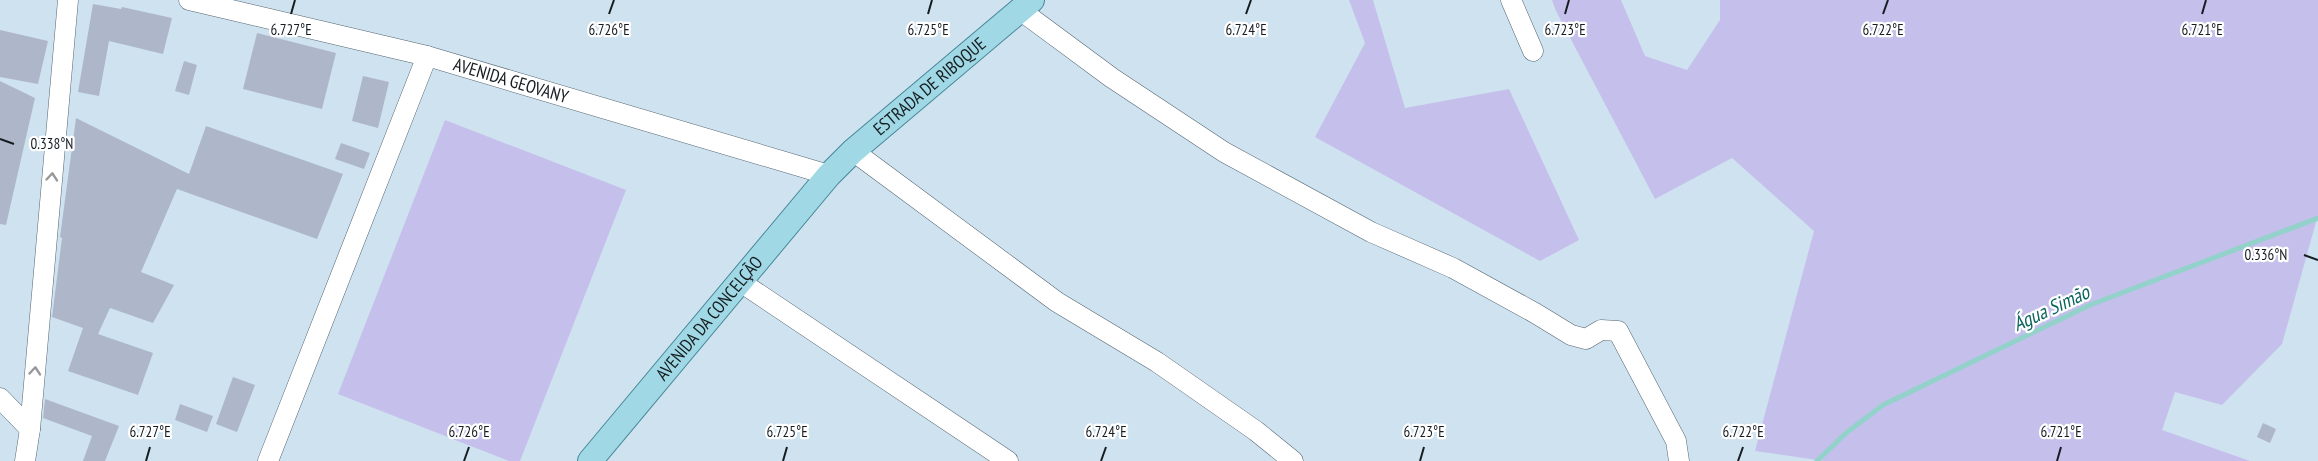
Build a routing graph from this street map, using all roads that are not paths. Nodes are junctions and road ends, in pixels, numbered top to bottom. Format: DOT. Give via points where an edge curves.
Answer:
graph roads {
  1 [pos="68,0"];
  2 [pos="189,0"];
  3 [pos="1511,0"];
  4 [pos="1026,5"];
  5 [pos="1533,51"];
  6 [pos="427,56"];
  7 [pos="853,151"];
  8 [pos="829,175"];
  9 [pos="739,281"];
  10 [pos="0,398"];
  11 [pos="30,429"];
  12 [pos="25,461"];
  13 [pos="268,461"];
  14 [pos="590,461"];
  15 [pos="1008,461"];
  16 [pos="1293,461"];
  17 [pos="1680,461"];
  11 -- 1 [label="street, one-way"];
  2 -- 6 [label="street, AVENIDA GEOVANY"];
  3 -- 5 [label="street"];
  4 -- 7 [label="main road, ESTRADA DE RIBOQUE"];
  4 -- 17 [label="street" via="1112,78 1224,152 1361,227 1454,268 1571,335 1586,339 1601,330 1618,331 1676,441"];
  6 -- 8 [label="street, AVENIDA GEOVANY"];
  6 -- 13 [label="street"];
  7 -- 8 [label="main road, ESTRADA DE RIBOQUE"];
  7 -- 16 [label="street" via="1057,302 1157,362"];
  8 -- 9 [label="main road, AVENIDA DA CONCELÇÃO"];
  9 -- 14 [label="main road, AVENIDA DA CONCELÇÃO"];
  9 -- 15 [label="street"];
  10 -- 11 [label="street"];
  11 -- 12 [label="street"];
}
